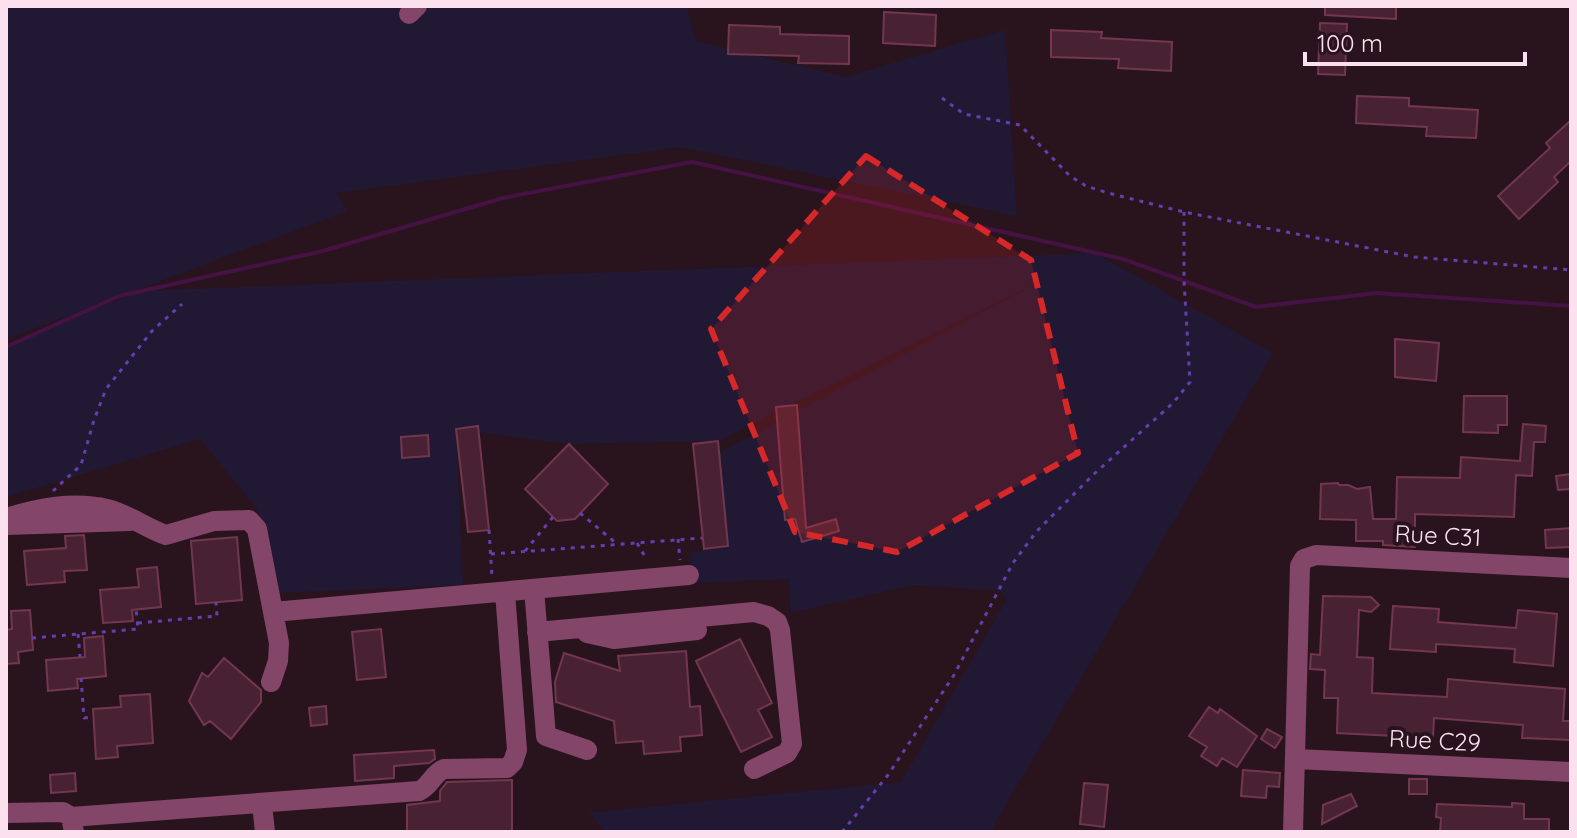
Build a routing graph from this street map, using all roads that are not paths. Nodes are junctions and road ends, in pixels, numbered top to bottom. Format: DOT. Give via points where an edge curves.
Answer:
graph roads {
  1 [pos="6,518"];
  2 [pos="138,521"];
  3 [pos="6,525"];
  4 [pos="1571,568"];
  5 [pos="689,575"];
  6 [pos="534,589"];
  7 [pos="499,592"];
  8 [pos="273,612"];
  9 [pos="537,632"];
  10 [pos="271,682"];
  11 [pos="587,750"];
  12 [pos="1296,759"];
  13 [pos="754,769"];
  14 [pos="1571,772"];
  15 [pos="262,804"];
  16 [pos="6,813"];
  17 [pos="73,824"];
  18 [pos="265,832"];
  19 [pos="1293,832"];
  1 -- 2 [label="street" via="80,506 108,509"];
  2 -- 3 [label="street"];
  2 -- 8 [label="street" via="166,544 214,521 249,520 257,529"];
  4 -- 12 [label="street, Rue C31" via="1316,555 1304,559"];
  5 -- 6 [label="street"];
  6 -- 7 [label="street"];
  6 -- 9 [label="street"];
  7 -- 8 [label="street"];
  7 -- 15 [label="street" via="517,750 507,768 444,769 419,791"];
  8 -- 10 [label="street" via="279,643"];
  9 -- 11 [label="street" via="546,736"];
  9 -- 13 [label="street" via="754,612 768,616 780,630 792,744 787,753"];
  12 -- 14 [label="street, Rue C29"];
  12 -- 19 [label="street"];
  15 -- 17 [label="street"];
  15 -- 18 [label="street"];
  16 -- 17 [label="street" via="54,810"];
}
